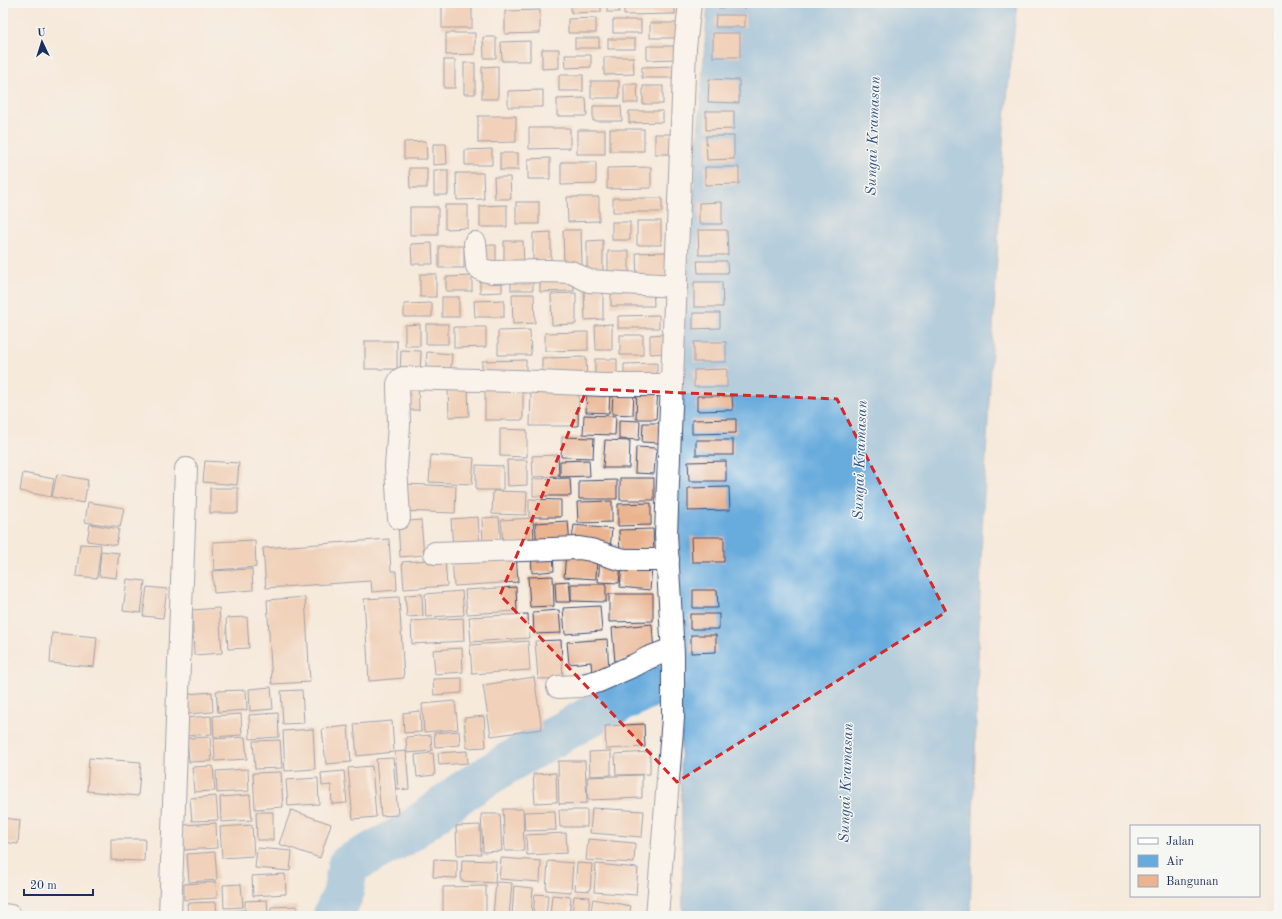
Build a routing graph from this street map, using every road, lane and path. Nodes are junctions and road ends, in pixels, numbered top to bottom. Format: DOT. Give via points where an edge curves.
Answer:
graph roads {
  1 [pos="690,3"];
  2 [pos="475,243"];
  3 [pos="676,286"];
  4 [pos="672,385"];
  5 [pos="186,469"];
  6 [pos="399,518"];
  7 [pos="435,554"];
  8 [pos="668,560"];
  9 [pos="672,652"];
  10 [pos="558,687"];
  11 [pos="3,915"];
  12 [pos="10,916"];
  13 [pos="170,916"];
  14 [pos="657,916"];
  1 -- 3 [label="street" via="685,48"];
  2 -- 3 [label="street" via="477,266 482,270 571,272 589,281"];
  3 -- 4 [label="street"];
  4 -- 6 [label="street" via="403,378 398,384 396,467"];
  4 -- 8 [label="street" via="666,534"];
  5 -- 13 [label="street"];
  7 -- 8 [label="street" via="579,548 625,560"];
  8 -- 9 [label="street"];
  9 -- 10 [label="street" via="648,658 599,681 579,686"];
  9 -- 14 [label="street" via="673,718"];
  11 -- 12 [label="street"];
}
